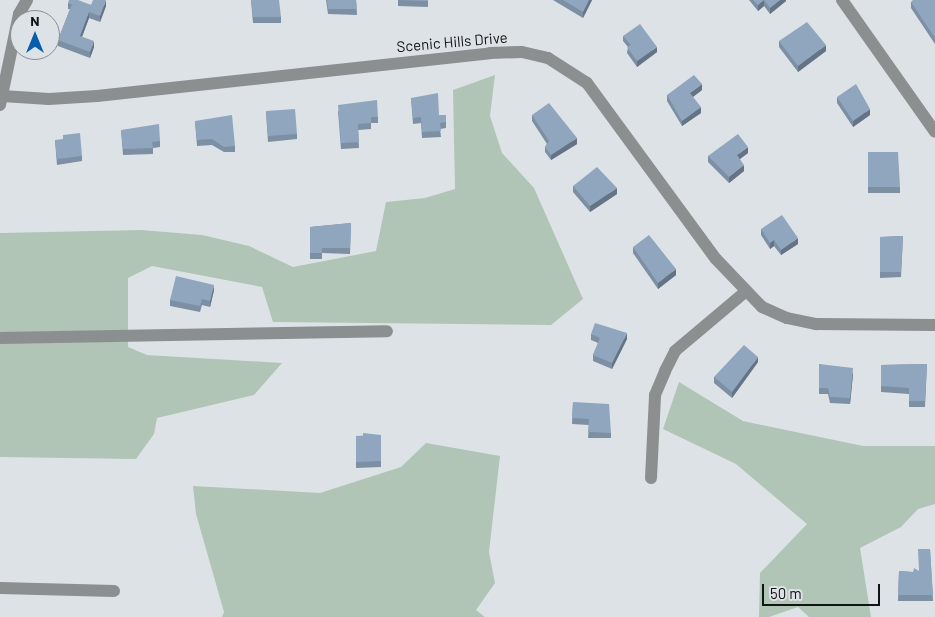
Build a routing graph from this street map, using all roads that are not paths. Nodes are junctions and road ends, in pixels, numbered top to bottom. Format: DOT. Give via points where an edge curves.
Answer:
graph roads {
  1 [pos="27,0"];
  2 [pos="845,1"];
  3 [pos="1,100"];
  4 [pos="935,132"];
  5 [pos="745,292"];
  6 [pos="935,324"];
  7 [pos="387,331"];
  8 [pos="0,338"];
  9 [pos="651,478"];
  10 [pos="0,588"];
  11 [pos="114,591"];
  1 -- 3 [label="street" via="19,14"];
  2 -- 4 [label="street"];
  3 -- 5 [label="street, Scenic Hills Drive" via="96,96 490,53 522,52 548,58 587,83 716,259"];
  5 -- 6 [label="street, Scenic Hills Drive" via="762,307 787,318 816,324"];
  5 -- 9 [label="street" via="675,351 655,395"];
  7 -- 8 [label="street"];
  10 -- 11 [label="street"];
}
